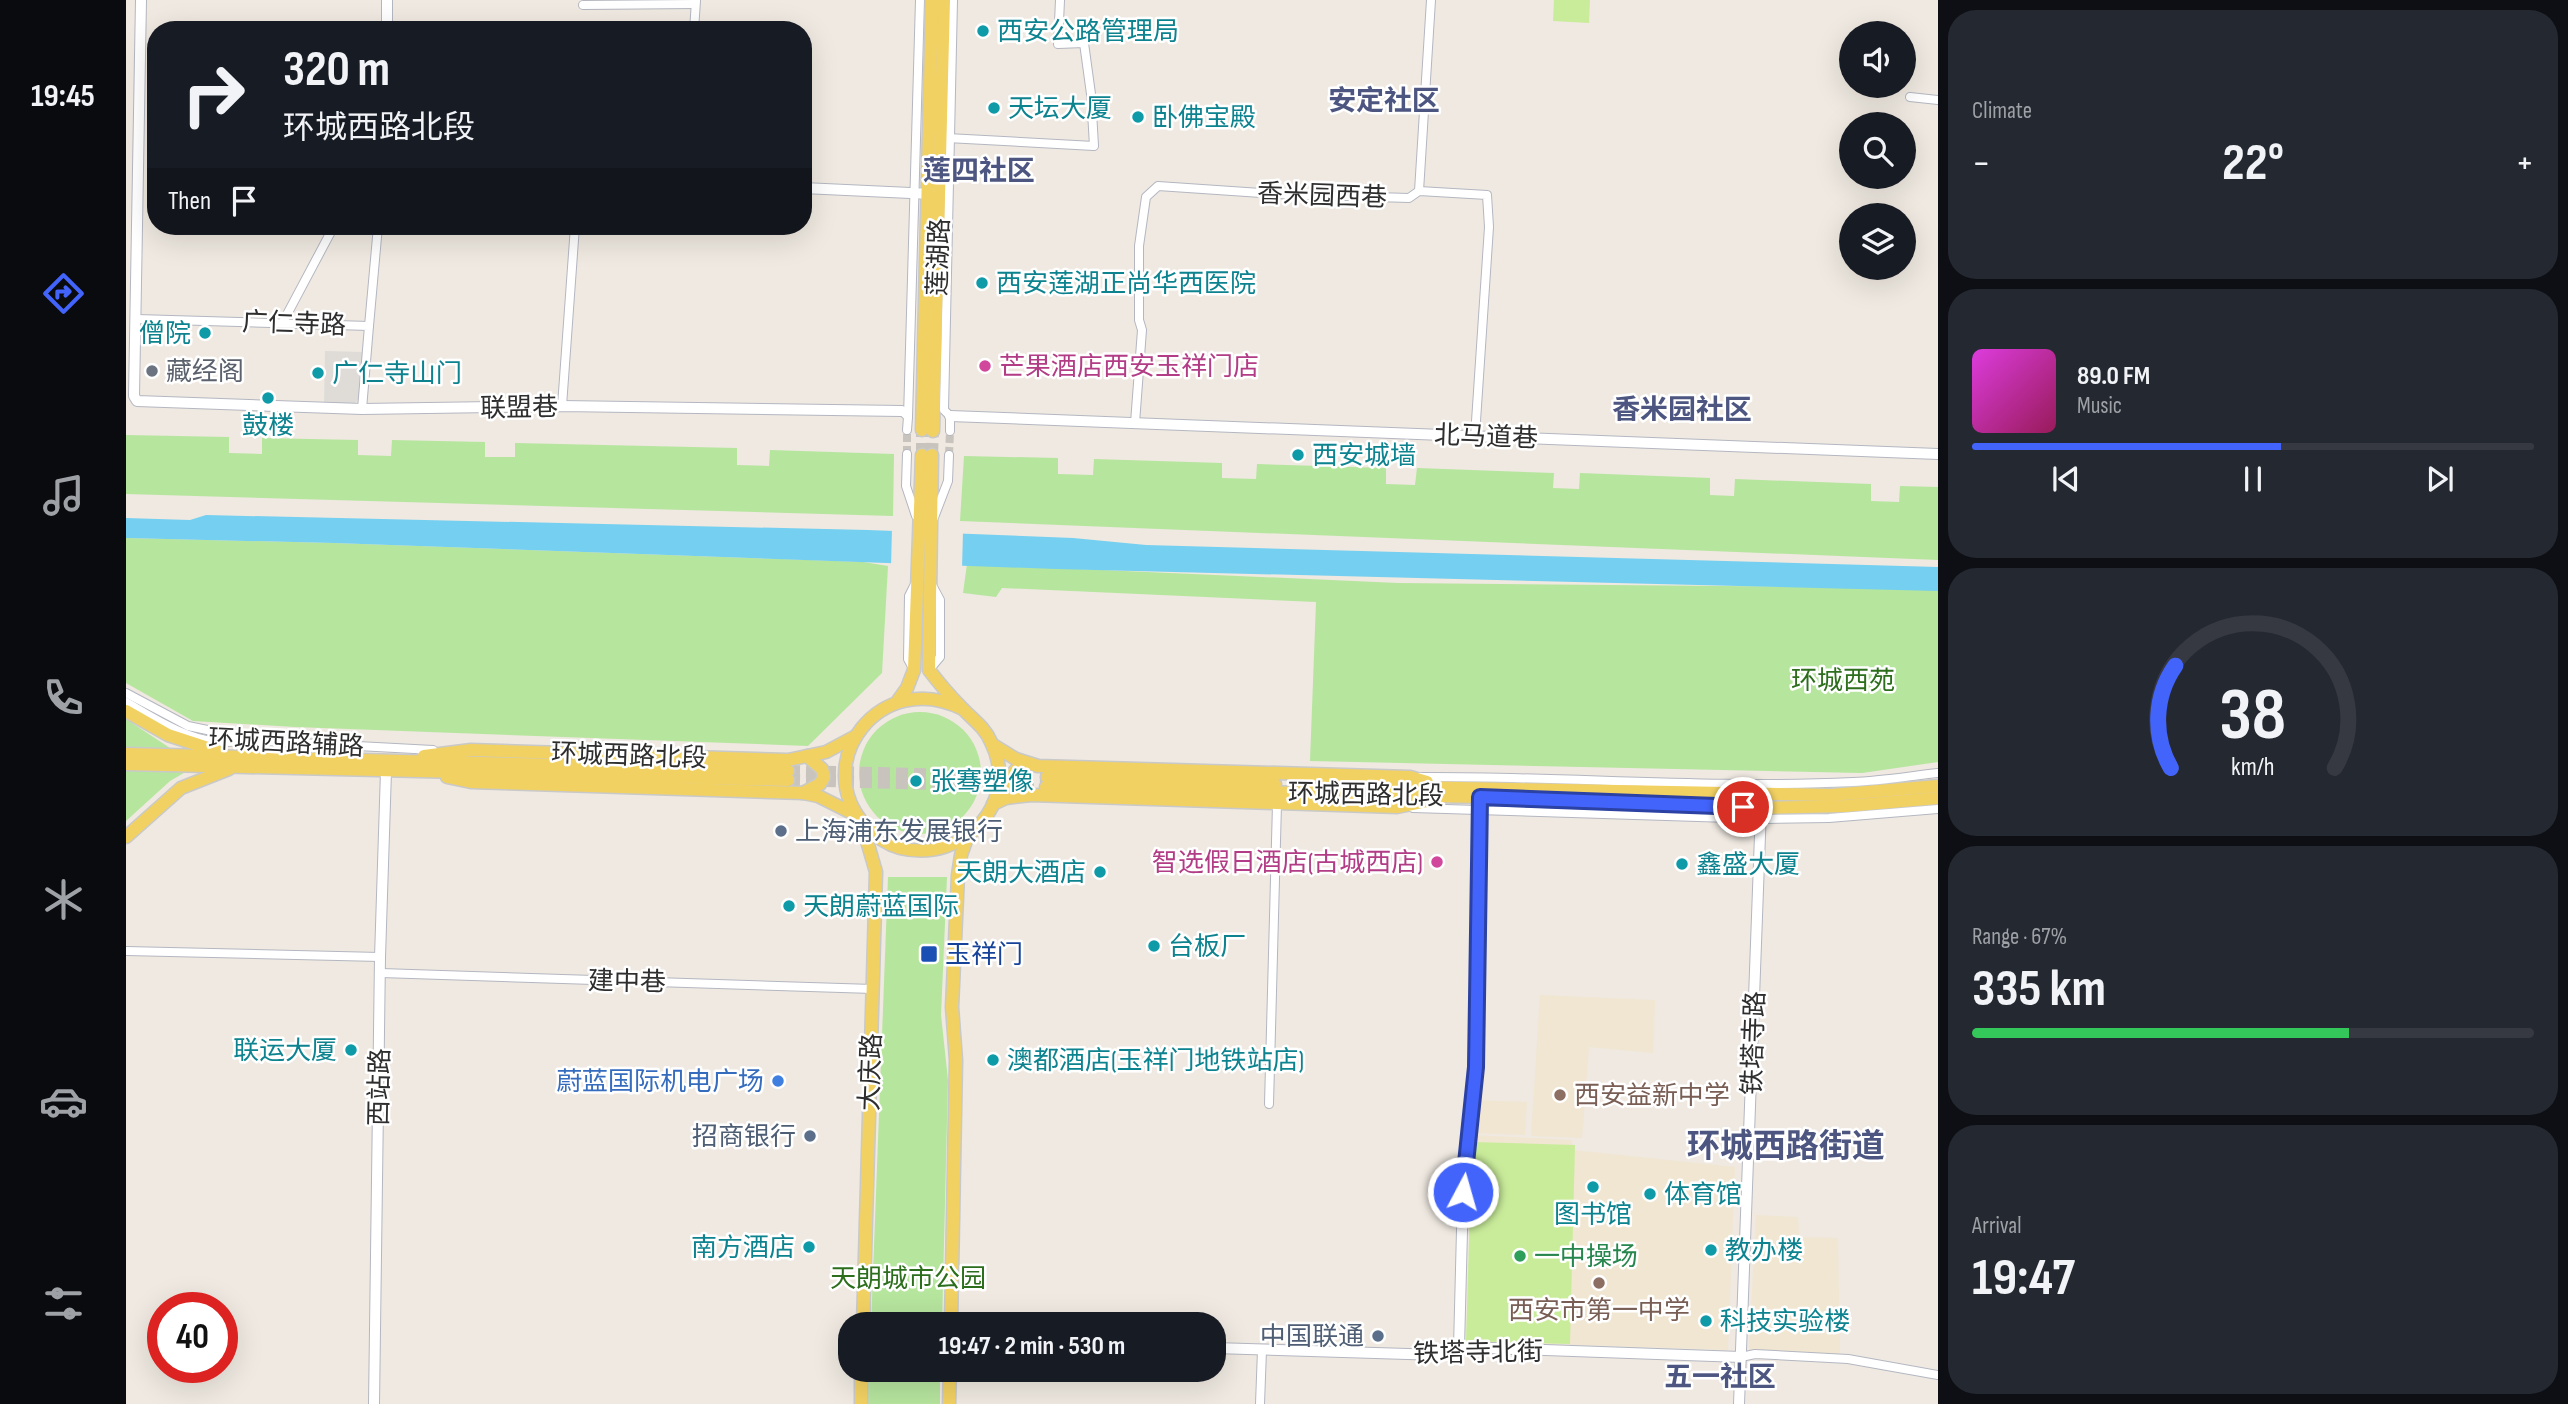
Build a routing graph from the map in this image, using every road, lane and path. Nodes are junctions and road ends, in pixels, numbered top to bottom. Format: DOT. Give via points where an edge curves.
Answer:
graph roads {
  1 [pos="141,0"];
  2 [pos="387,0"];
  3 [pos="920,0"];
  4 [pos="932,0"];
  5 [pos="944,0"];
  6 [pos="953,0"];
  7 [pos="1060,0"];
  8 [pos="1431,0"];
  9 [pos="647,2"];
  10 [pos="695,2"];
  11 [pos="583,5"];
  12 [pos="387,21"];
  13 [pos="694,21"];
  14 [pos="1916,98"];
  15 [pos="1938,100"];
  16 [pos="946,137"];
  17 [pos="812,188"];
  18 [pos="1419,191"];
  19 [pos="927,194"];
  20 [pos="329,235"];
  21 [pos="377,235"];
  22 [pos="574,235"];
  23 [pos="137,319"];
  24 [pos="283,322"];
  25 [pos="369,326"];
  26 [pos="562,406"];
  27 [pos="362,409"];
  28 [pos="905,414"];
  29 [pos="950,416"];
  30 [pos="1135,423"];
  31 [pos="907,430"];
  32 [pos="928,430"];
  33 [pos="950,431"];
  34 [pos="1475,436"];
  35 [pos="907,454"];
  36 [pos="1938,454"];
  37 [pos="927,455"];
  38 [pos="949,455"];
  39 [pos="925,522"];
  40 [pos="923,580"];
  41 [pos="914,663"];
  42 [pos="929,664"];
  43 [pos="126,693"];
  44 [pos="126,702"];
  45 [pos="897,702"];
  46 [pos="962,709"];
  47 [pos="126,711"];
  48 [pos="856,736"];
  49 [pos="244,740"];
  50 [pos="294,744"];
  51 [pos="993,745"];
  52 [pos="454,751"];
  53 [pos="126,754"];
  54 [pos="807,756"];
  55 [pos="270,758"];
  56 [pos="398,761"];
  57 [pos="238,762"];
  58 [pos="1026,763"];
  59 [pos="126,764"];
  60 [pos="386,771"];
  61 [pos="426,772"];
  62 [pos="1938,773"];
  63 [pos="1410,777"];
  64 [pos="1047,782"];
  65 [pos="1938,786"];
  66 [pos="1448,791"];
  67 [pos="803,793"];
  68 [pos="1024,795"];
  69 [pos="1938,798"];
  70 [pos="1480,803"];
  71 [pos="992,804"];
  72 [pos="1277,804"];
  73 [pos="1396,807"];
  74 [pos="1938,809"];
  75 [pos="1761,813"];
  76 [pos="858,818"];
  77 [pos="126,837"];
  78 [pos="967,838"];
  79 [pos="126,951"];
  80 [pos="380,957"];
  81 [pos="381,973"];
  82 [pos="873,989"];
  83 [pos="1269,1104"];
  84 [pos="864,1312"];
  85 [pos="951,1312"];
  86 [pos="1459,1347"];
  87 [pos="1226,1348"];
  88 [pos="1262,1350"];
  89 [pos="1741,1357"];
  90 [pos="1938,1375"];
  91 [pos="861,1382"];
  92 [pos="950,1382"];
  93 [pos="374,1404"];
  94 [pos="861,1404"];
  95 [pos="949,1404"];
  96 [pos="1260,1404"];
  97 [pos="1739,1404"];
  1 -- 23 [label="street"];
  2 -- 12 [label="street"];
  3 -- 19 [label="street"];
  4 -- 19 [label="main road, 莲湖路"];
  5 -- 16 [label="main road, 莲湖路"];
  6 -- 16 [label="street"];
  7 -- 16 [label="street" via="1058,44 1084,43 1094,146"];
  8 -- 18 [label="street"];
  9 -- 10 [label="street"];
  9 -- 11 [label="street"];
  10 -- 13 [label="street"];
  14 -- 15 [label="street"];
  16 -- 19 [label="main road, 莲湖路"];
  16 -- 29 [label="street" via="944,410"];
  17 -- 19 [label="street"];
  18 -- 30 [label="street, 香米园西巷" via="1409,198 1158,186 1146,197 1139,246 1142,330"];
  18 -- 34 [label="street, 香米园西巷" via="1487,195 1489,227"];
  19 -- 28 [label="street"];
  19 -- 32 [label="main road, 莲湖路"];
  20 -- 24 [label="street"];
  21 -- 25 [label="street"];
  22 -- 26 [label="street"];
  23 -- 24 [label="street, 广仁寺路"];
  23 -- 27 [label="street, 联盟巷" via="137,401"];
  24 -- 25 [label="street, 广仁寺路"];
  25 -- 27 [label="street, 广仁寺路"];
  26 -- 27 [label="street, 联盟巷"];
  26 -- 28 [label="street, 联盟巷"];
  28 -- 31 [label="street"];
  29 -- 30 [label="street, 北马道巷"];
  29 -- 33 [label="street"];
  30 -- 34 [label="street, 北马道巷"];
  34 -- 36 [label="street, 北马道巷"];
  35 -- 39 [label="street" via="906,486"];
  37 -- 39 [label="main road"];
  38 -- 39 [label="street" via="948,481"];
  39 -- 40 [label="main road"];
  40 -- 41 [label="main road"];
  40 -- 42 [label="main road"];
  41 -- 42 [label="main road"];
  41 -- 45 [label="main road" via="907,688"];
  42 -- 46 [label="main road"];
  43 -- 49 [label="street" via="188,726"];
  44 -- 49 [label="street, 环城西路辅路" via="199,738 229,744"];
  45 -- 46 [label="main road" via="924,697"];
  45 -- 48 [label="main road" via="873,715"];
  46 -- 51 [label="main road"];
  47 -- 57 [label="main road" via="177,739"];
  48 -- 54 [label="main road, 环城西路北段"];
  48 -- 76 [label="main road" via="847,758 846,781"];
  49 -- 50 [label="street, 环城西路辅路"];
  50 -- 52 [label="street, 环城西路辅路"];
  50 -- 55 [label="street"];
  51 -- 58 [label="main road"];
  51 -- 71 [label="main road" via="998,775"];
  52 -- 54 [label="main road, 环城西路北段" via="788,760"];
  52 -- 56 [label="main road, 环城西路北段"];
  53 -- 57 [label="main road"];
  54 -- 67 [label="main road" via="824,777"];
  55 -- 56 [label="main road, 环城西路北段"];
  55 -- 57 [label="main road, 环城西路北段"];
  56 -- 61 [label="main road, 环城西路北段" via="788,775"];
  57 -- 59 [label="main road"];
  57 -- 60 [label="main road, 环城西路北段"];
  57 -- 77 [label="main road" via="181,788"];
  58 -- 63 [label="main road"];
  58 -- 68 [label="main road" via="1010,780 1012,788"];
  60 -- 61 [label="main road, 环城西路北段"];
  60 -- 80 [label="street, 西站路"];
  61 -- 67 [label="main road, 环城西路北段" via="471,782"];
  62 -- 63 [label="street" via="1795,784"];
  63 -- 66 [label="main road"];
  64 -- 66 [label="main road, 环城西路北段"];
  65 -- 66 [label="main road, 环城西路北段" via="1831,795"];
  66 -- 70 [label="main road, 环城西路北段"];
  66 -- 73 [label="main road"];
  67 -- 76 [label="main road, 环城西路北段"];
  68 -- 71 [label="main road"];
  68 -- 72 [label="main road"];
  69 -- 75 [label="main road, 环城西路北段"];
  70 -- 73 [label="street"];
  70 -- 75 [label="main road, 环城西路北段"];
  70 -- 86 [label="street" via="1476,1067 1463,1192"];
  71 -- 78 [label="main road"];
  72 -- 73 [label="main road"];
  72 -- 83 [label="street"];
  74 -- 75 [label="street" via="1829,818"];
  75 -- 89 [label="street, 铁塔寺路"];
  76 -- 78 [label="main road" via="876,837 917,851 936,850"];
  76 -- 82 [label="main road, 大庆路" via="876,872"];
  78 -- 85 [label="main road" via="958,875 952,1007 956,1060"];
  79 -- 80 [label="street"];
  80 -- 81 [label="street, 西站路"];
  81 -- 82 [label="street, 建中巷"];
  81 -- 93 [label="street, 西站路"];
  82 -- 84 [label="main road, 大庆路"];
  86 -- 88 [label="street, 铁塔寺北街" via="1440,1355"];
  86 -- 89 [label="street, 铁塔寺北街"];
  87 -- 88 [label="street, 铁塔寺北街"];
  88 -- 96 [label="street"];
  89 -- 90 [label="street" via="1849,1359"];
  89 -- 97 [label="street, 铁塔寺路"];
  91 -- 94 [label="main road"];
  92 -- 95 [label="main road"];
}
